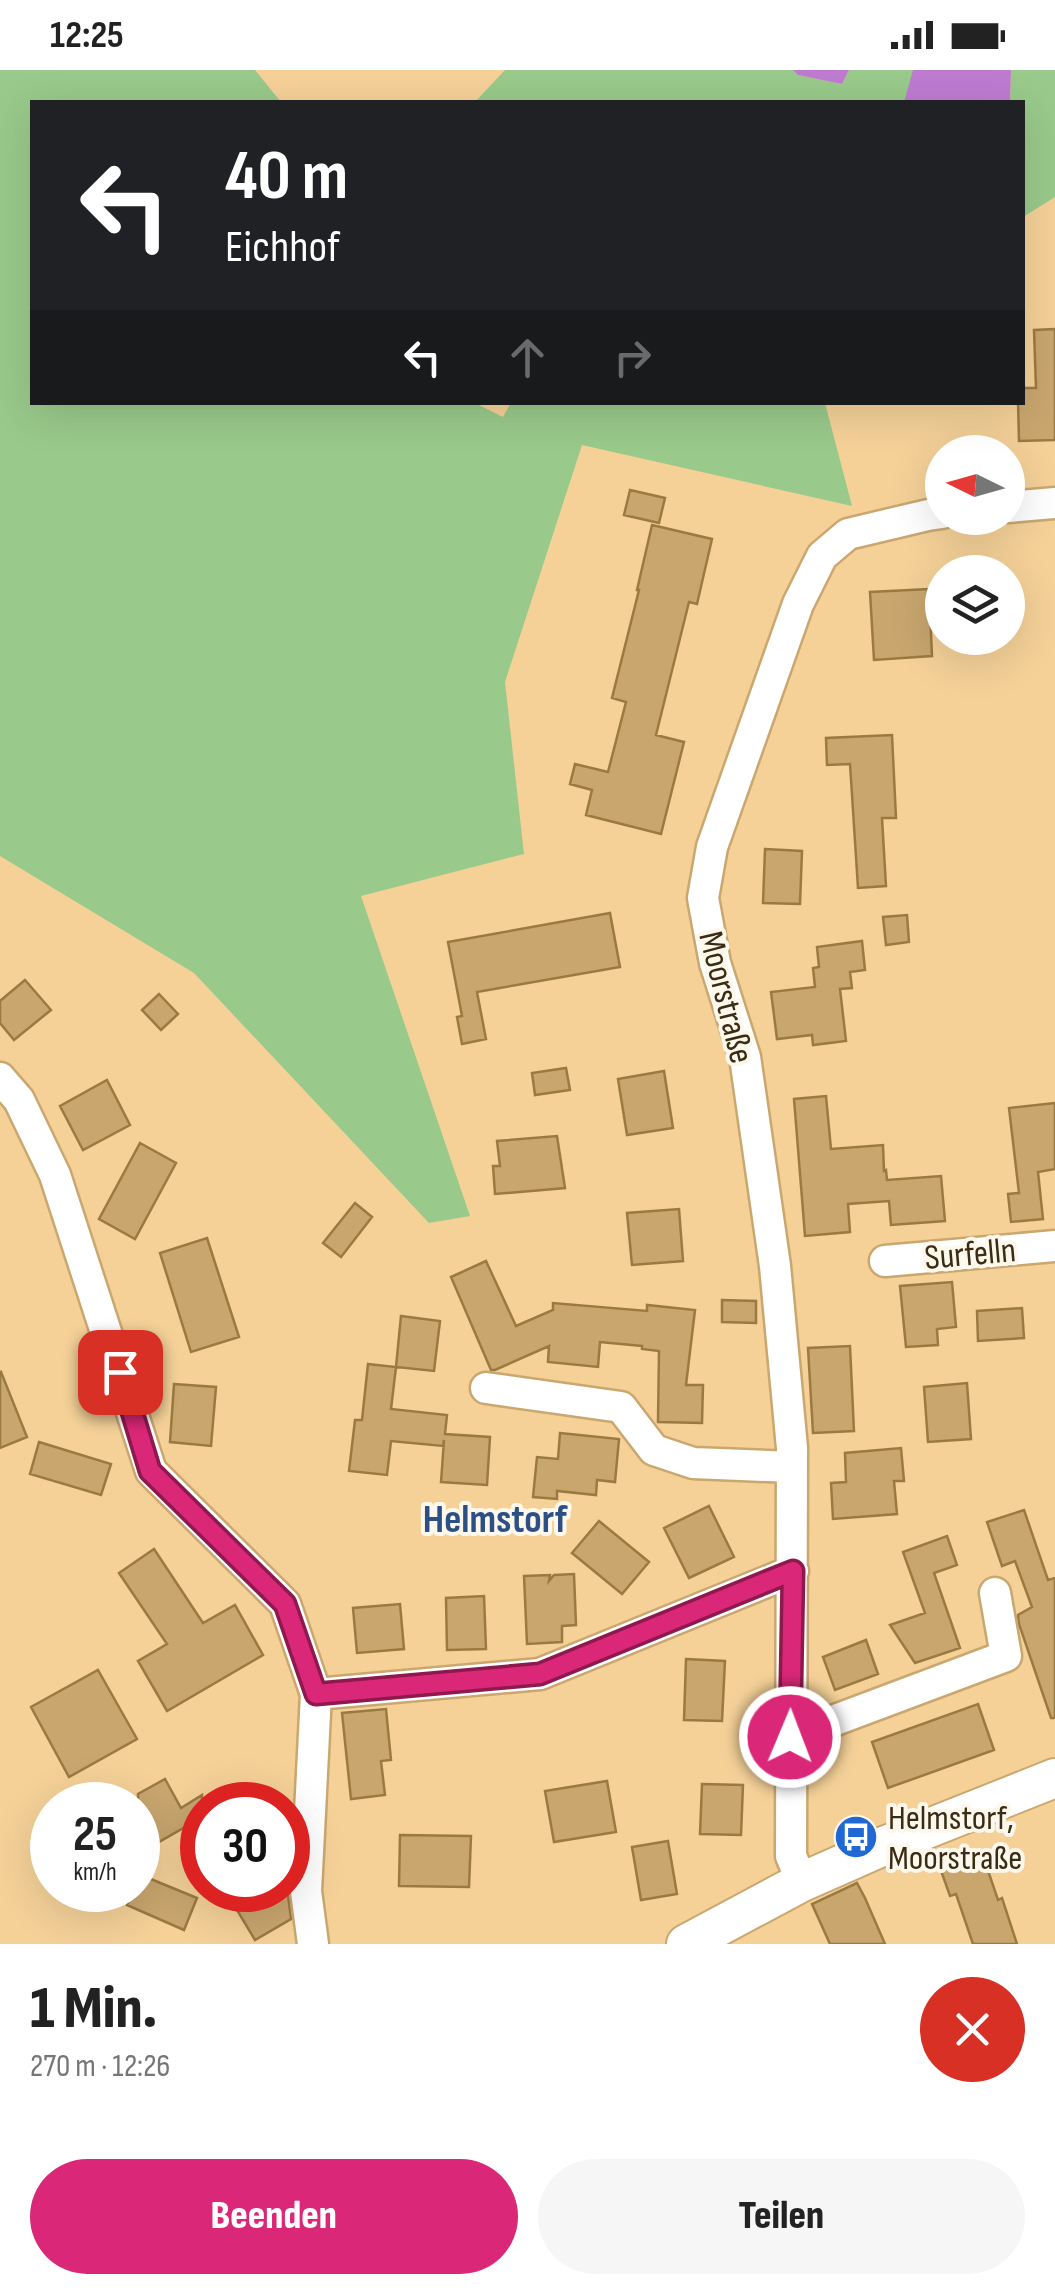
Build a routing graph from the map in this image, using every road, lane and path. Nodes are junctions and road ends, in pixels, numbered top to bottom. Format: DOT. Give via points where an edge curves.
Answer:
graph roads {
  1 [pos="1055,503"];
  2 [pos="1025,506"];
  3 [pos="925,515"];
  4 [pos="0,1078"];
  5 [pos="1055,1246"];
  6 [pos="885,1260"];
  7 [pos="486,1388"];
  8 [pos="792,1467"];
  9 [pos="793,1571"];
  10 [pos="995,1593"];
  11 [pos="316,1694"];
  12 [pos="790,1737"];
  13 [pos="1055,1778"];
  14 [pos="802,1882"];
  15 [pos="313,1944"];
  16 [pos="686,1944"];
  1 -- 2 [label="street"];
  3 -- 8 [label="street, Moorstraße" via="848,534 822,556 798,604 712,847 703,898 745,1057 776,1266"];
  4 -- 11 [label="street" via="19,1100 55,1176 150,1471 285,1604"];
  5 -- 6 [label="street, Surfelln"];
  7 -- 8 [label="street" via="621,1407 654,1450 693,1463"];
  8 -- 9 [label="street, Moorstraße"];
  9 -- 11 [label="street" via="540,1674"];
  9 -- 12 [label="street, Moorstraße"];
  10 -- 12 [label="street" via="1006,1656"];
  11 -- 15 [label="street" via="306,1891"];
  12 -- 14 [label="street, Moorstraße" via="791,1856"];
  13 -- 14 [label="main road"];
  14 -- 16 [label="main road"];
}
